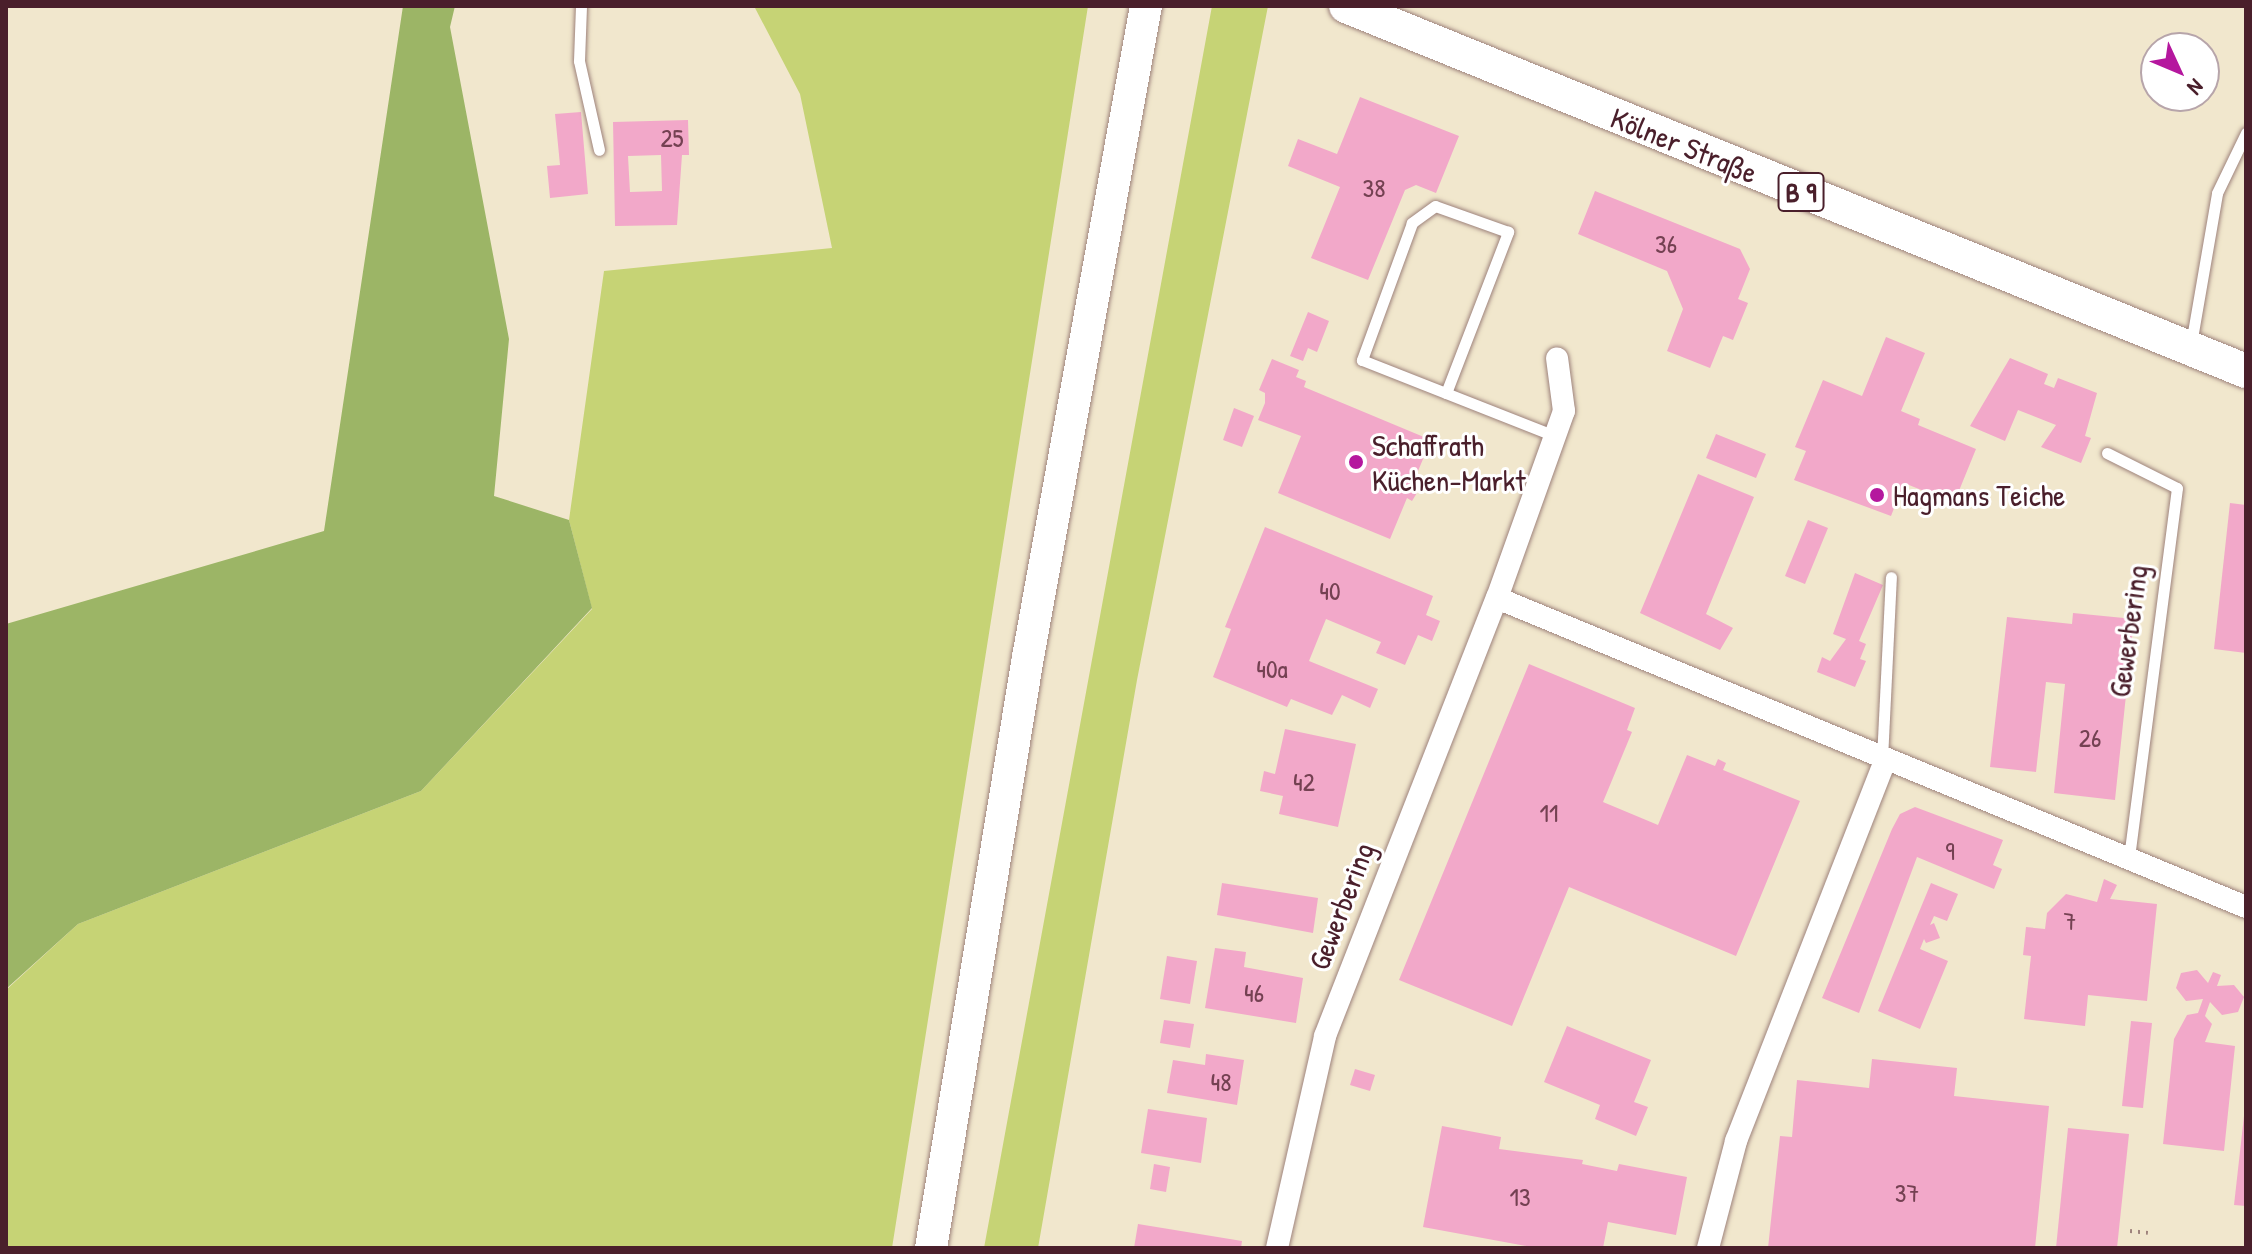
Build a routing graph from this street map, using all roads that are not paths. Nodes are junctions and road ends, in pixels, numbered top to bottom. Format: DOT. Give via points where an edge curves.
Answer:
graph roads {
  1 [pos="581,6"];
  2 [pos="1146,6"];
  3 [pos="1346,6"];
  4 [pos="2246,133"];
  5 [pos="599,150"];
  6 [pos="2190,348"];
  7 [pos="1557,358"];
  8 [pos="2246,371"];
  9 [pos="1446,393"];
  10 [pos="1555,436"];
  11 [pos="2107,453"];
  12 [pos="1891,577"];
  13 [pos="1497,598"];
  14 [pos="1884,760"];
  15 [pos="2129,860"];
  16 [pos="2246,907"];
  17 [pos="931,1248"];
  18 [pos="1277,1248"];
  19 [pos="1708,1248"];
  1 -- 5 [label="lane" via="579,61"];
  2 -- 17 [label="main road" via="1031,641"];
  3 -- 6 [label="main road, Kölner Straße / B 9"];
  4 -- 6 [label="lane" via="2217,193"];
  6 -- 8 [label="main road, Kölner Straße / B 9"];
  7 -- 10 [label="street, Gewerbering" via="1564,411"];
  9 -- 9 [label="lane" via="1362,360 1412,223 1435,206 1508,232"];
  9 -- 10 [label="lane"];
  10 -- 13 [label="street, Gewerbering"];
  11 -- 15 [label="lane, Gewerbering" via="2177,488"];
  12 -- 14 [label="lane"];
  13 -- 14 [label="street"];
  13 -- 18 [label="street, Gewerbering" via="1316,1060"];
  14 -- 15 [label="street"];
  14 -- 19 [label="street" via="1741,1128"];
  15 -- 16 [label="street"];
}
